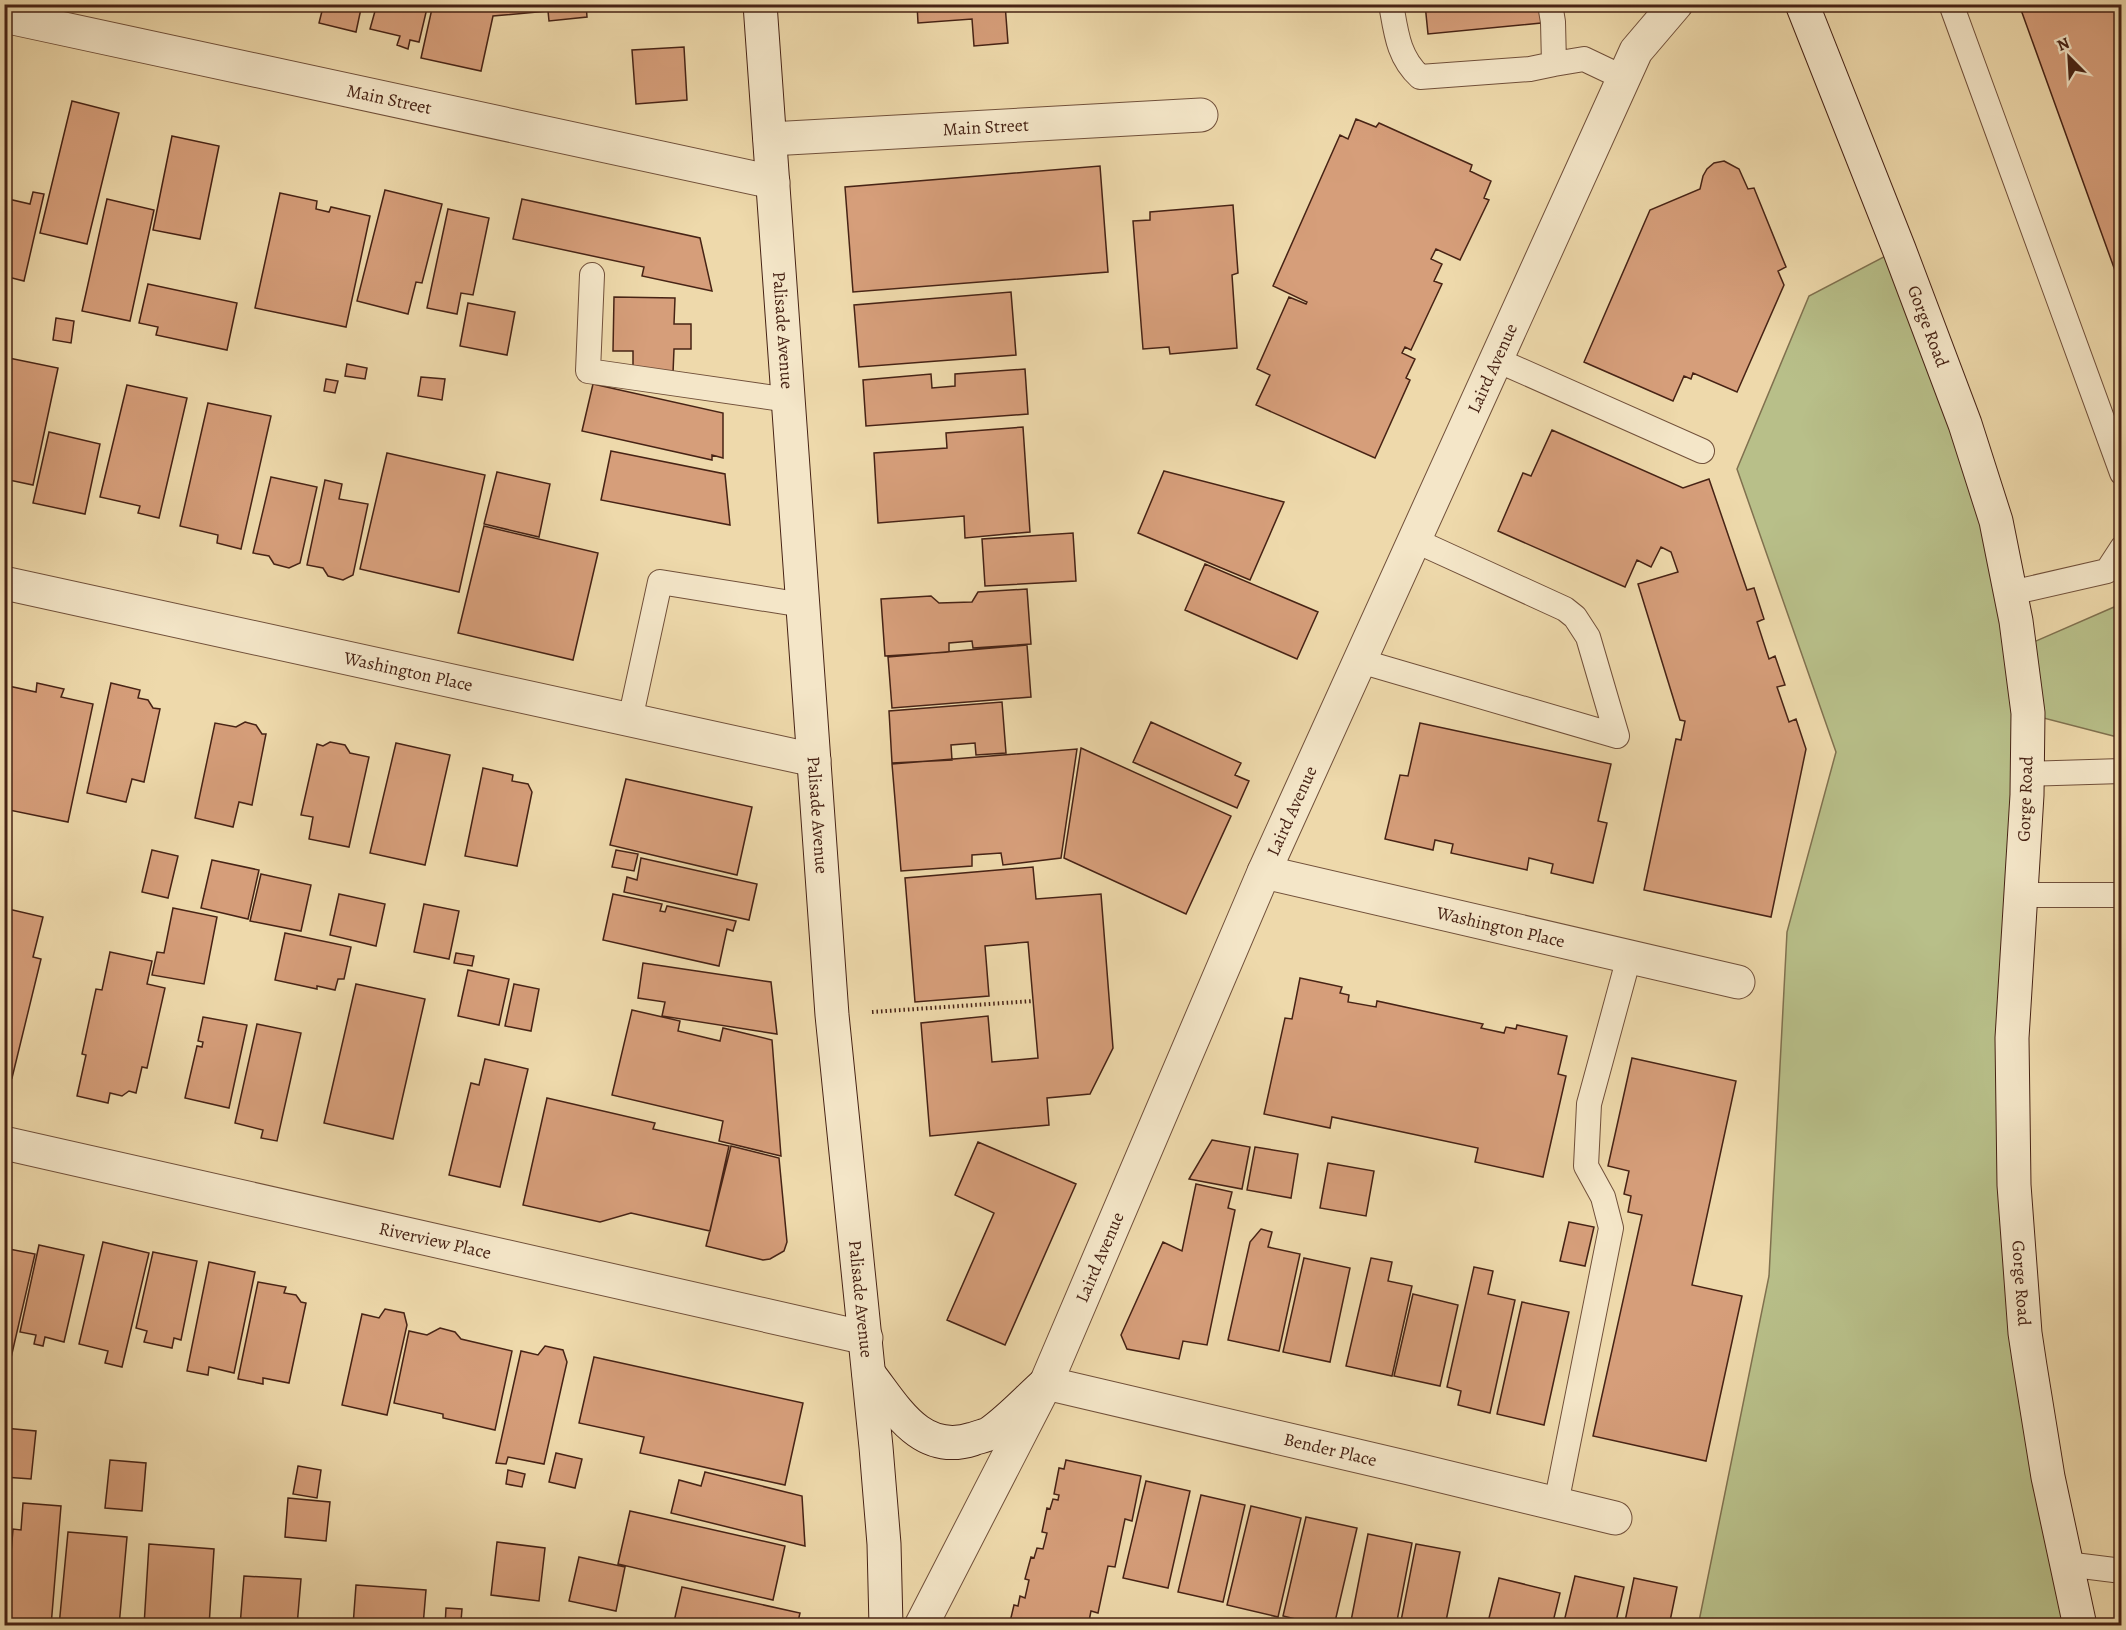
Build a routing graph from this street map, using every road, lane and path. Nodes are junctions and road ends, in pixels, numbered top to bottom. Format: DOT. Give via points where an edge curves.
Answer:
graph roads {
  1 [pos="760,4"];
  2 [pos="1391,4"];
  3 [pos="1550,4"];
  4 [pos="1676,4"];
  5 [pos="1802,4"];
  6 [pos="1951,4"];
  7 [pos="4,16"];
  8 [pos="1554,64"];
  9 [pos="1624,78"];
  10 [pos="1201,115"];
  11 [pos="770,139"];
  12 [pos="773,182"];
  13 [pos="592,274"];
  14 [pos="1497,360"];
  15 [pos="789,400"];
  16 [pos="1702,451"];
  17 [pos="2121,473"];
  18 [pos="1414,540"];
  19 [pos="2121,548"];
  20 [pos="4,583"];
  21 [pos="2011,593"];
  22 [pos="803,606"];
  23 [pos="1360,661"];
  24 [pos="630,720"];
  25 [pos="814,760"];
  26 [pos="2121,771"];
  27 [pos="2027,774"];
  28 [pos="1264,872"];
  29 [pos="2021,895"];
  30 [pos="2121,895"];
  31 [pos="1629,957"];
  32 [pos="1738,982"];
  33 [pos="1033,1001"];
  34 [pos="832,1015"];
  35 [pos="4,1143"];
  36 [pos="866,1338"];
  37 [pos="869,1374"];
  38 [pos="1046,1383"];
  39 [pos="1556,1504"];
  40 [pos="1614,1518"];
  41 [pos="2066,1564"];
  42 [pos="2121,1571"];
  43 [pos="886,1626"];
  44 [pos="921,1626"];
  45 [pos="2080,1626"];
  1 -- 11 [label="street, Palisade Avenue"];
  2 -- 8 [label="lane" via="1398,46 1420,77"];
  3 -- 8 [label="lane"];
  4 -- 9 [label="street, Laird Avenue" via="1636,51"];
  5 -- 21 [label="street, Gorge Road" via="1965,424 1996,521"];
  6 -- 17 [label="lane"];
  7 -- 12 [label="street, Main Street"];
  8 -- 9 [label="lane" via="1584,59"];
  9 -- 14 [label="street, Laird Avenue"];
  10 -- 11 [label="street, Main Street"];
  11 -- 12 [label="street, Palisade Avenue"];
  12 -- 15 [label="street, Palisade Avenue"];
  13 -- 15 [label="lane" via="588,371"];
  14 -- 16 [label="lane"];
  14 -- 18 [label="street, Laird Avenue"];
  15 -- 22 [label="street, Palisade Avenue"];
  18 -- 23 [label="street, Laird Avenue"];
  18 -- 23 [label="lane" via="1575,617 1588,637 1617,736"];
  19 -- 21 [label="lane" via="2107,571"];
  20 -- 24 [label="street, Washington Place"];
  21 -- 27 [label="street, Gorge Road" via="2028,713"];
  22 -- 24 [label="lane" via="660,582"];
  22 -- 25 [label="street, Palisade Avenue"];
  23 -- 28 [label="street, Laird Avenue"];
  24 -- 25 [label="street, Washington Place"];
  25 -- 34 [label="street, Palisade Avenue"];
  26 -- 27 [label="lane"];
  27 -- 29 [label="street, Gorge Road"];
  28 -- 31 [label="street, Washington Place"];
  28 -- 38 [label="street, Laird Avenue"];
  29 -- 30 [label="lane"];
  29 -- 41 [label="street, Gorge Road" via="2012,1038 2014,1185 2025,1333"];
  31 -- 32 [label="street, Washington Place"];
  31 -- 39 [label="lane" via="1589,1104 1586,1166 1603,1197 1611,1228"];
  33 -- 34 [label="path"];
  34 -- 36 [label="street, Palisade Avenue"];
  35 -- 36 [label="street, Riverview Place"];
  36 -- 37 [label="street, Palisade Avenue"];
  37 -- 38 [label="street" via="918,1433 938,1442 961,1443 989,1434"];
  37 -- 43 [label="street, Palisade Avenue" via="884,1544"];
  38 -- 39 [label="street, Bender Place"];
  38 -- 44 [label="street, Laird Avenue"];
  39 -- 40 [label="street, Bender Place"];
  41 -- 42 [label="lane"];
  41 -- 45 [label="street, Gorge Road"];
}
